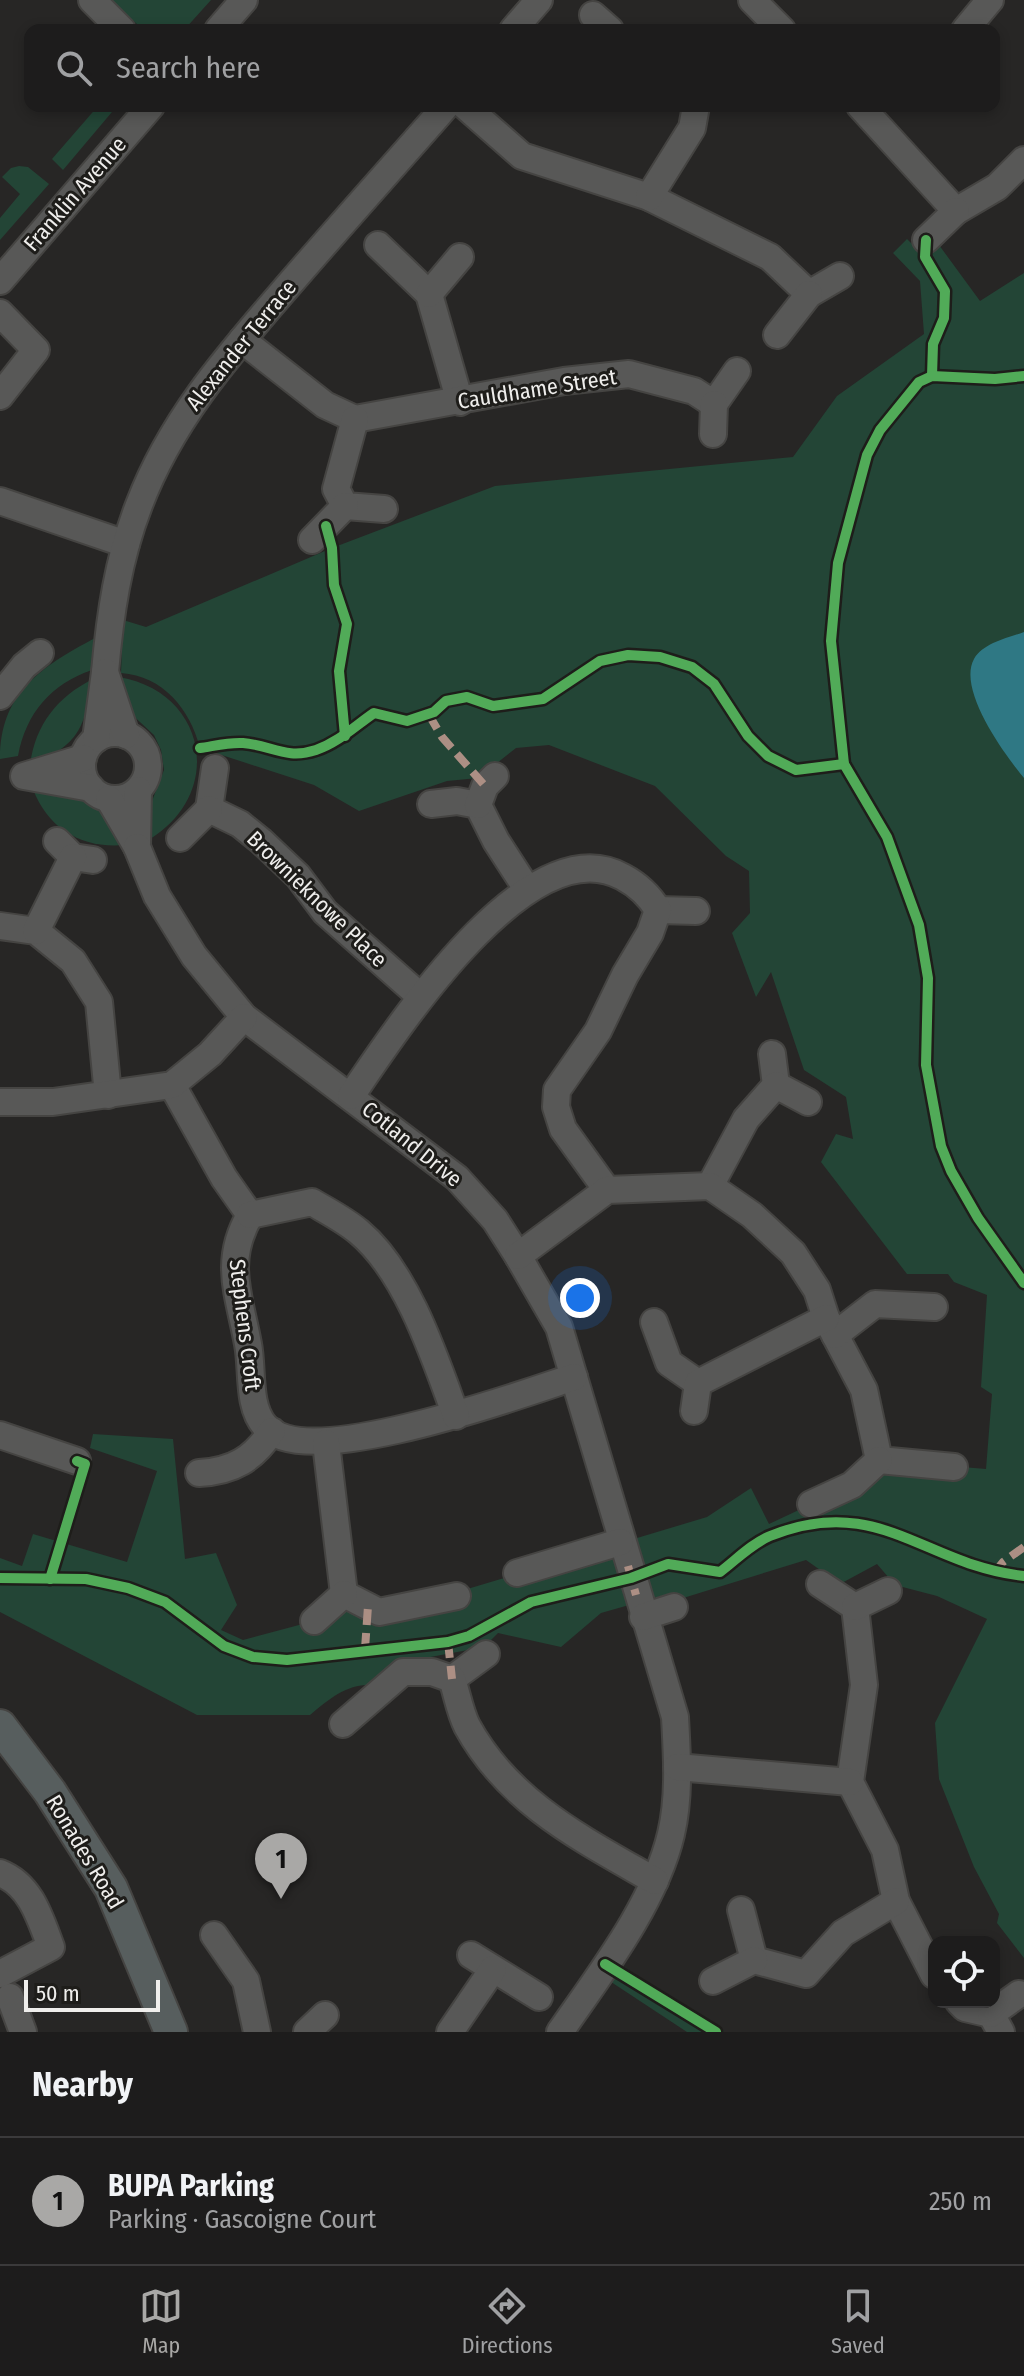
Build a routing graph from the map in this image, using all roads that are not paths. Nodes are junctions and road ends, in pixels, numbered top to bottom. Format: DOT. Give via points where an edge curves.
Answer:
graph roads {
  1 [pos="92,0"];
  2 [pos="244,0"];
  3 [pos="539,0"];
  4 [pos="990,0"];
  5 [pos="116,24"];
  6 [pos="223,24"];
  7 [pos="518,24"];
  8 [pos="970,24"];
  9 [pos="146,112"];
  10 [pos="441,112"];
  11 [pos="472,112"];
  12 [pos="695,112"];
  13 [pos="876,112"];
  14 [pos="1024,160"];
  15 [pos="649,197"];
  16 [pos="956,211"];
  17 [pos="926,240"];
  18 [pos="378,245"];
  19 [pos="460,257"];
  20 [pos="840,276"];
  21 [pos="0,281"];
  22 [pos="429,294"];
  23 [pos="809,294"];
  24 [pos="0,313"];
  25 [pos="777,335"];
  26 [pos="242,340"];
  27 [pos="737,371"];
  28 [pos="0,396"];
  29 [pos="460,402"];
  30 [pos="714,404"];
  31 [pos="355,419"];
  32 [pos="713,434"];
  33 [pos="0,501"];
  34 [pos="345,506"];
  35 [pos="384,509"];
  36 [pos="312,540"];
  37 [pos="126,544"];
  38 [pos="40,653"];
  39 [pos="105,672"];
  40 [pos="4,685"];
  41 [pos="126,735"];
  42 [pos="90,748"];
  43 [pos="215,768"];
  44 [pos="495,776"];
  45 [pos="12,778"];
  46 [pos="138,790"];
  47 [pos="100,793"];
  48 [pos="431,804"];
  49 [pos="478,805"];
  50 [pos="209,809"];
  51 [pos="180,838"];
  52 [pos="137,847"];
  53 [pos="74,853"];
  54 [pos="527,889"];
  55 [pos="658,910"];
  56 [pos="696,911"];
  57 [pos="0,926"];
  58 [pos="36,931"];
  59 [pos="420,996"];
  60 [pos="244,1017"];
  61 [pos="772,1054"];
  62 [pos="172,1085"];
  63 [pos="776,1085"];
  64 [pos="108,1095"];
  65 [pos="351,1096"];
  66 [pos="0,1102"];
  67 [pos="808,1102"];
  68 [pos="710,1186"];
  69 [pos="607,1190"];
  70 [pos="250,1215"];
  71 [pos="518,1256"];
  72 [pos="934,1307"];
  73 [pos="654,1322"];
  74 [pos="831,1326"];
  75 [pos="574,1377"];
  76 [pos="698,1383"];
  77 [pos="694,1411"];
  78 [pos="456,1416"];
  79 [pos="272,1431"];
  80 [pos="0,1435"];
  81 [pos="326,1443"];
  82 [pos="879,1460"];
  83 [pos="77,1461"];
  84 [pos="954,1467"];
  85 [pos="199,1473"];
  86 [pos="811,1504"];
  87 [pos="624,1554"];
  88 [pos="517,1573"];
  89 [pos="820,1584"];
  90 [pos="888,1591"];
  91 [pos="344,1594"];
  92 [pos="457,1596"];
  93 [pos="639,1606"];
  94 [pos="674,1607"];
  95 [pos="855,1607"];
  96 [pos="314,1621"];
  97 [pos="486,1654"];
  98 [pos="452,1679"];
  99 [pos="343,1724"];
  100 [pos="0,1726"];
  101 [pos="677,1767"];
  102 [pos="850,1782"];
  103 [pos="0,1873"];
  104 [pos="655,1881"];
  105 [pos="896,1901"];
  106 [pos="741,1910"];
  107 [pos="214,1935"];
  108 [pos="754,1960"];
  109 [pos="928,1963"];
  110 [pos="713,1981"];
  111 [pos="5,1985"];
  112 [pos="1019,1994"];
  113 [pos="539,1997"];
  114 [pos="965,2008"];
  115 [pos="996,2023"];
  116 [pos="23,2032"];
  117 [pos="171,2032"];
  118 [pos="257,2032"];
  119 [pos="450,2032"];
  120 [pos="560,2032"];
  1 -- 5 [label="street"];
  2 -- 6 [label="street"];
  3 -- 7 [label="street"];
  4 -- 8 [label="street"];
  9 -- 21 [label="street, Franklin Avenue"];
  10 -- 26 [label="street, Alexander Terrace"];
  11 -- 15 [label="street" via="522,156"];
  12 -- 15 [label="street" via="692,128"];
  13 -- 16 [label="street"];
  14 -- 16 [label="street" via="997,187"];
  15 -- 23 [label="street" via="770,257"];
  16 -- 17 [label="street"];
  18 -- 22 [label="street"];
  19 -- 22 [label="street"];
  20 -- 23 [label="street"];
  22 -- 29 [label="street"];
  23 -- 25 [label="street"];
  24 -- 28 [label="street" via="36,350"];
  26 -- 31 [label="street" via="325,405"];
  26 -- 37 [label="street, Alexander Terrace" via="207,381 169,440"];
  27 -- 30 [label="street"];
  29 -- 30 [label="street, Cauldhame Street" via="629,374 694,391"];
  29 -- 31 [label="street, Cauldhame Street"];
  30 -- 32 [label="street"];
  31 -- 34 [label="street" via="336,489"];
  33 -- 37 [label="street"];
  34 -- 35 [label="street"];
  34 -- 36 [label="street"];
  37 -- 39 [label="street, Alexander Terrace"];
  38 -- 40 [label="street"];
  39 -- 41 [label="street, Cotland Drive"];
  39 -- 42 [label="street, Cotland Drive"];
  41 -- 42 [label="street" via="106,734"];
  41 -- 46 [label="street, Cotland Drive" via="146,754 148,773"];
  42 -- 45 [label="street"];
  42 -- 47 [label="street, Cotland Drive" via="85,779"];
  43 -- 50 [label="street"];
  44 -- 49 [label="street"];
  45 -- 47 [label="street"];
  46 -- 47 [label="street" via="129,796"];
  46 -- 52 [label="street, Cotland Drive"];
  47 -- 52 [label="street, Cotland Drive"];
  48 -- 49 [label="street"];
  49 -- 54 [label="street"];
  50 -- 51 [label="street"];
  50 -- 59 [label="street, Brownieknowe Place" via="261,841 298,876 325,912"];
  52 -- 60 [label="street, Cotland Drive" via="157,896 194,956"];
  53 -- 58 [label="street"];
  54 -- 55 [label="street" via="586,867 611,870 650,897"];
  54 -- 59 [label="street" via="479,931"];
  55 -- 56 [label="street"];
  55 -- 69 [label="street" via="598,1031 557,1090 563,1129"];
  57 -- 58 [label="street"];
  58 -- 64 [label="street" via="73,961 99,1002"];
  59 -- 65 [label="street"];
  60 -- 62 [label="street"];
  60 -- 65 [label="street, Cotland Drive"];
  61 -- 63 [label="street"];
  62 -- 64 [label="street"];
  62 -- 70 [label="street"];
  63 -- 67 [label="street"];
  63 -- 68 [label="street" via="746,1119"];
  64 -- 66 [label="street"];
  65 -- 71 [label="street, Cotland Drive" via="457,1178 495,1220"];
  68 -- 69 [label="street"];
  68 -- 74 [label="street" via="793,1253 817,1290"];
  69 -- 71 [label="street"];
  70 -- 78 [label="street" via="312,1202 360,1232 394,1276 427,1335"];
  70 -- 79 [label="street, Stephens Croft" via="237,1236 232,1262 255,1409"];
  71 -- 75 [label="street, Cotland Drive" via="559,1327"];
  72 -- 74 [label="street" via="875,1304"];
  73 -- 76 [label="street" via="669,1363"];
  74 -- 76 [label="street"];
  74 -- 82 [label="street" via="864,1390"];
  75 -- 78 [label="street"];
  75 -- 87 [label="street, Cotland Drive"];
  76 -- 77 [label="street"];
  78 -- 81 [label="street"];
  79 -- 81 [label="street" via="284,1438"];
  79 -- 85 [label="street" via="246,1461"];
  80 -- 83 [label="street"];
  81 -- 91 [label="street"];
  82 -- 84 [label="street"];
  82 -- 86 [label="street" via="852,1485"];
  87 -- 88 [label="street"];
  87 -- 93 [label="street, Cotland Drive"];
  89 -- 95 [label="street"];
  90 -- 95 [label="street"];
  91 -- 92 [label="street" via="379,1612"];
  91 -- 96 [label="street"];
  93 -- 94 [label="street"];
  93 -- 101 [label="street, Cotland Drive" via="675,1717"];
  95 -- 102 [label="street" via="864,1685"];
  97 -- 98 [label="street"];
  98 -- 99 [label="street" via="432,1672 403,1672"];
  98 -- 104 [label="street" via="466,1723 516,1792 545,1817"];
  100 -- 117 [label="main road, Ronades Road" via="111,1888"];
  101 -- 102 [label="street"];
  101 -- 104 [label="street, Cotland Drive" via="672,1832"];
  102 -- 105 [label="street" via="885,1850"];
  103 -- 111 [label="street" via="15,1879 29,1896 51,1947"];
  104 -- 120 [label="street, Cotland Drive"];
  105 -- 108 [label="street" via="843,1933 806,1974"];
  105 -- 109 [label="street"];
  106 -- 108 [label="street"];
  107 -- 118 [label="street" via="246,1981"];
  108 -- 110 [label="street"];
  111 -- 116 [label="street"];
  112 -- 115 [label="street"];
  113 -- 119 [label="street" via="482,1962"];
  114 -- 115 [label="street"];
}
